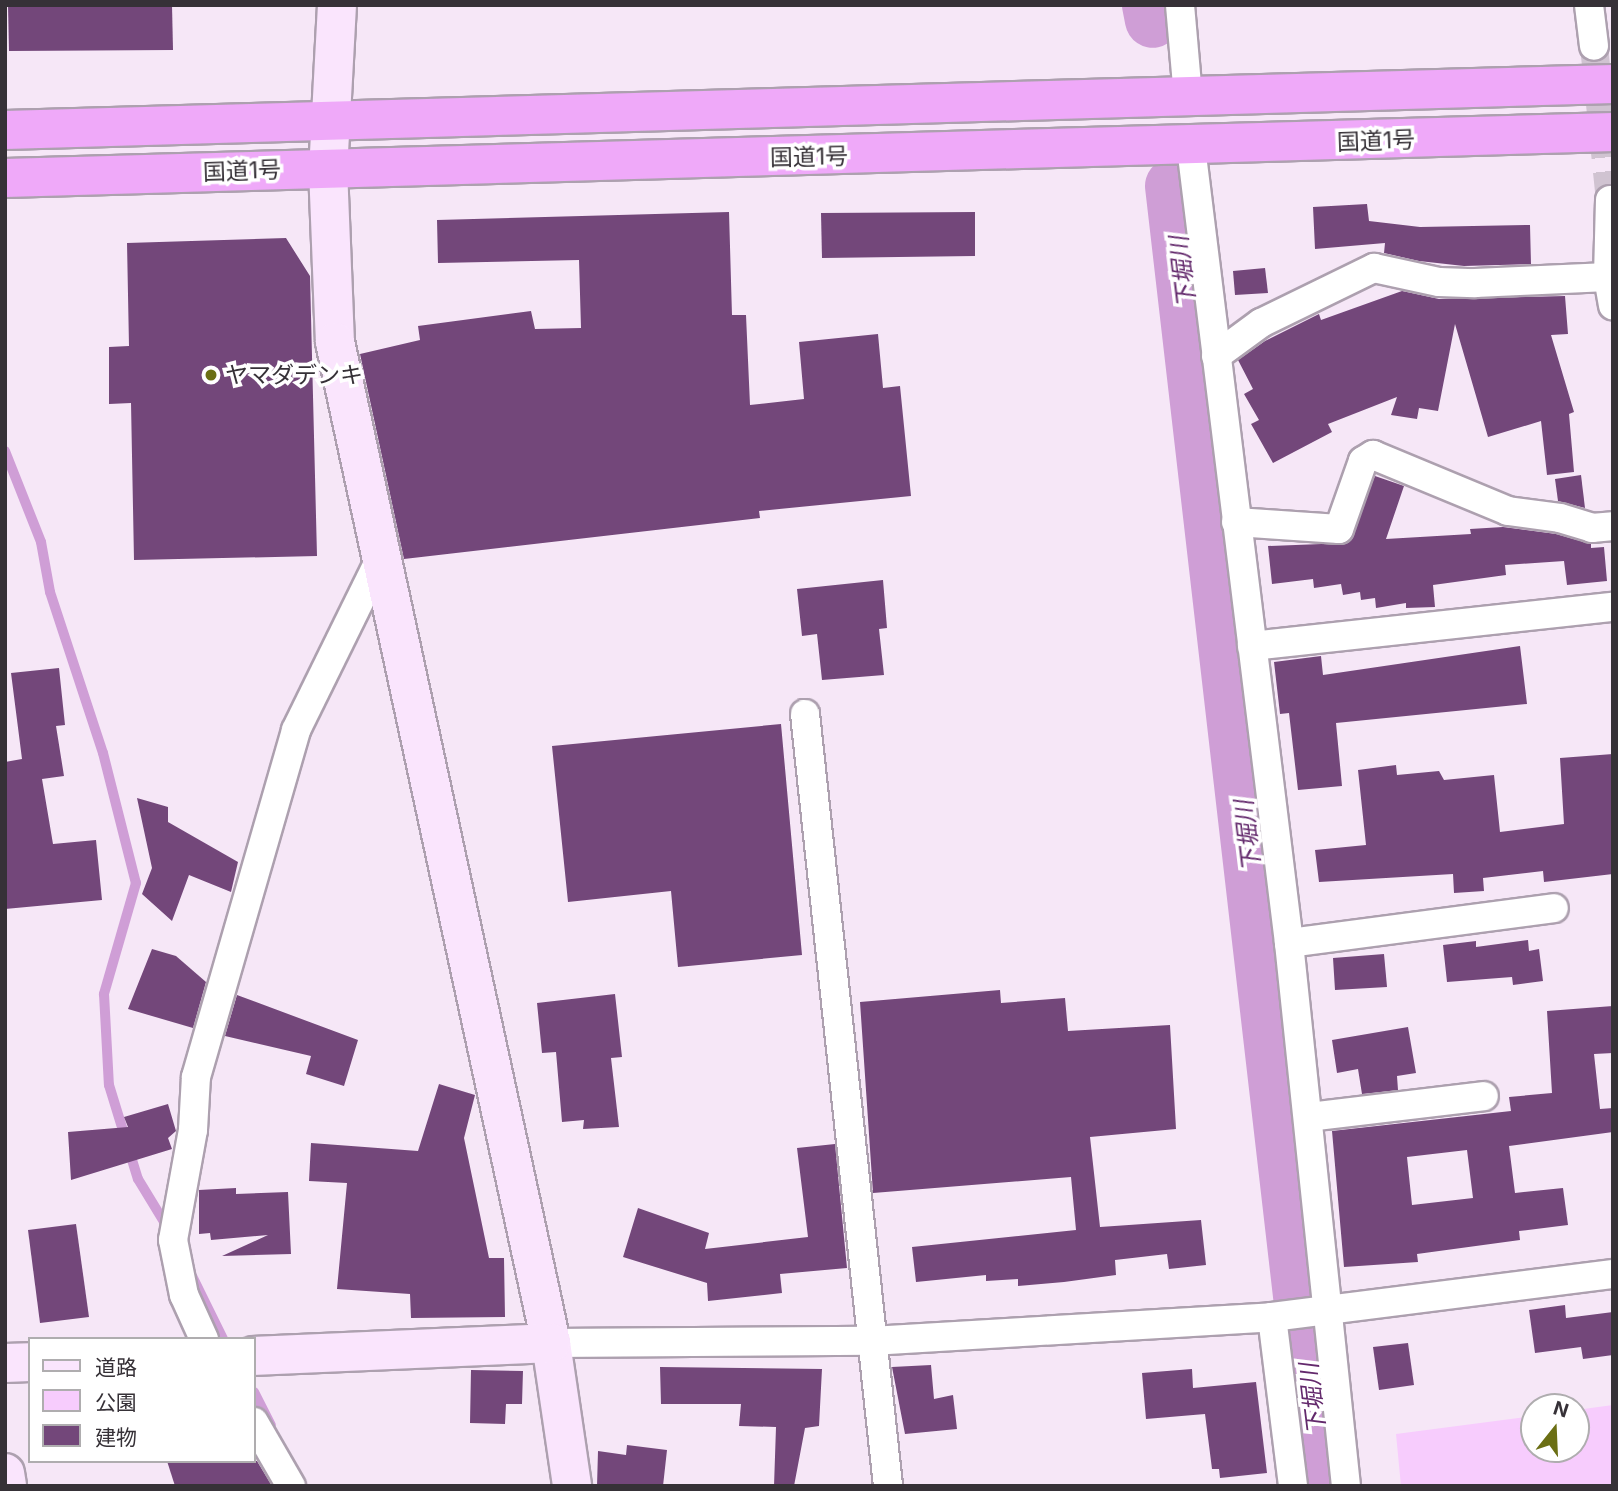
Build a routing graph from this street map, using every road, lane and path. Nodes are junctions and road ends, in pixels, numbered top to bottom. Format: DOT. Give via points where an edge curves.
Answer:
graph roads {
  1 [pos="337,5"];
  2 [pos="1180,5"];
  3 [pos="1588,5"];
  4 [pos="1594,46"];
  5 [pos="1613,84"];
  6 [pos="1188,96"];
  7 [pos="333,120"];
  8 [pos="5,130"];
  9 [pos="1613,132"];
  10 [pos="1191,147"];
  11 [pos="328,169"];
  12 [pos="5,178"];
  13 [pos="1610,200"];
  14 [pos="1608,277"];
  15 [pos="1613,306"];
  16 [pos="1216,356"];
  17 [pos="1236,522"];
  18 [pos="1613,526"];
  19 [pos="382,555"];
  20 [pos="1613,607"];
  21 [pos="1252,646"];
  22 [pos="805,714"];
  23 [pos="1554,908"];
  24 [pos="1289,943"];
  25 [pos="1483,1096"];
  26 [pos="1308,1117"];
  27 [pos="1613,1274"];
  28 [pos="1324,1312"];
  29 [pos="1273,1317"];
  30 [pos="203,1337"];
  31 [pos="871,1341"];
  32 [pos="551,1343"];
  33 [pos="256,1356"];
  34 [pos="28,1362"];
  35 [pos="5,1363"];
  36 [pos="256,1425"];
  37 [pos="5,1474"];
  38 [pos="7,1486"];
  39 [pos="291,1486"];
  40 [pos="572,1486"];
  41 [pos="888,1486"];
  42 [pos="1293,1486"];
  43 [pos="1346,1486"];
  1 -- 7 [label="street"];
  2 -- 6 [label="street"];
  3 -- 4 [label="street"];
  5 -- 6 [label="highway, 国道1号"];
  6 -- 7 [label="highway, 国道1号"];
  7 -- 8 [label="highway, 国道1号"];
  7 -- 11 [label="street"];
  9 -- 10 [label="highway, 国道1号"];
  10 -- 11 [label="highway, 国道1号"];
  10 -- 16 [label="street"];
  11 -- 12 [label="highway, 国道1号"];
  11 -- 19 [label="street" via="335,342"];
  13 -- 14 [label="street"];
  14 -- 15 [label="street"];
  14 -- 16 [label="street" via="1439,282 1374,268 1261,323"];
  16 -- 17 [label="street"];
  17 -- 18 [label="street" via="1339,529 1363,461 1373,454 1508,511 1592,528"];
  17 -- 21 [label="street"];
  19 -- 30 [label="street" via="296,730 197,1077 193,1130 173,1240 184,1295"];
  19 -- 32 [label="street"];
  20 -- 21 [label="street"];
  21 -- 24 [label="street"];
  22 -- 31 [label="street"];
  23 -- 24 [label="street"];
  24 -- 26 [label="street"];
  25 -- 26 [label="street"];
  26 -- 28 [label="street"];
  27 -- 28 [label="street"];
  28 -- 29 [label="street"];
  28 -- 43 [label="street"];
  29 -- 31 [label="street"];
  29 -- 42 [label="street"];
  31 -- 32 [label="street"];
  31 -- 41 [label="street"];
  32 -- 33 [label="street"];
  32 -- 40 [label="street"];
  34 -- 35 [label="street"];
  36 -- 39 [label="street"];
  37 -- 38 [label="street"];
}
